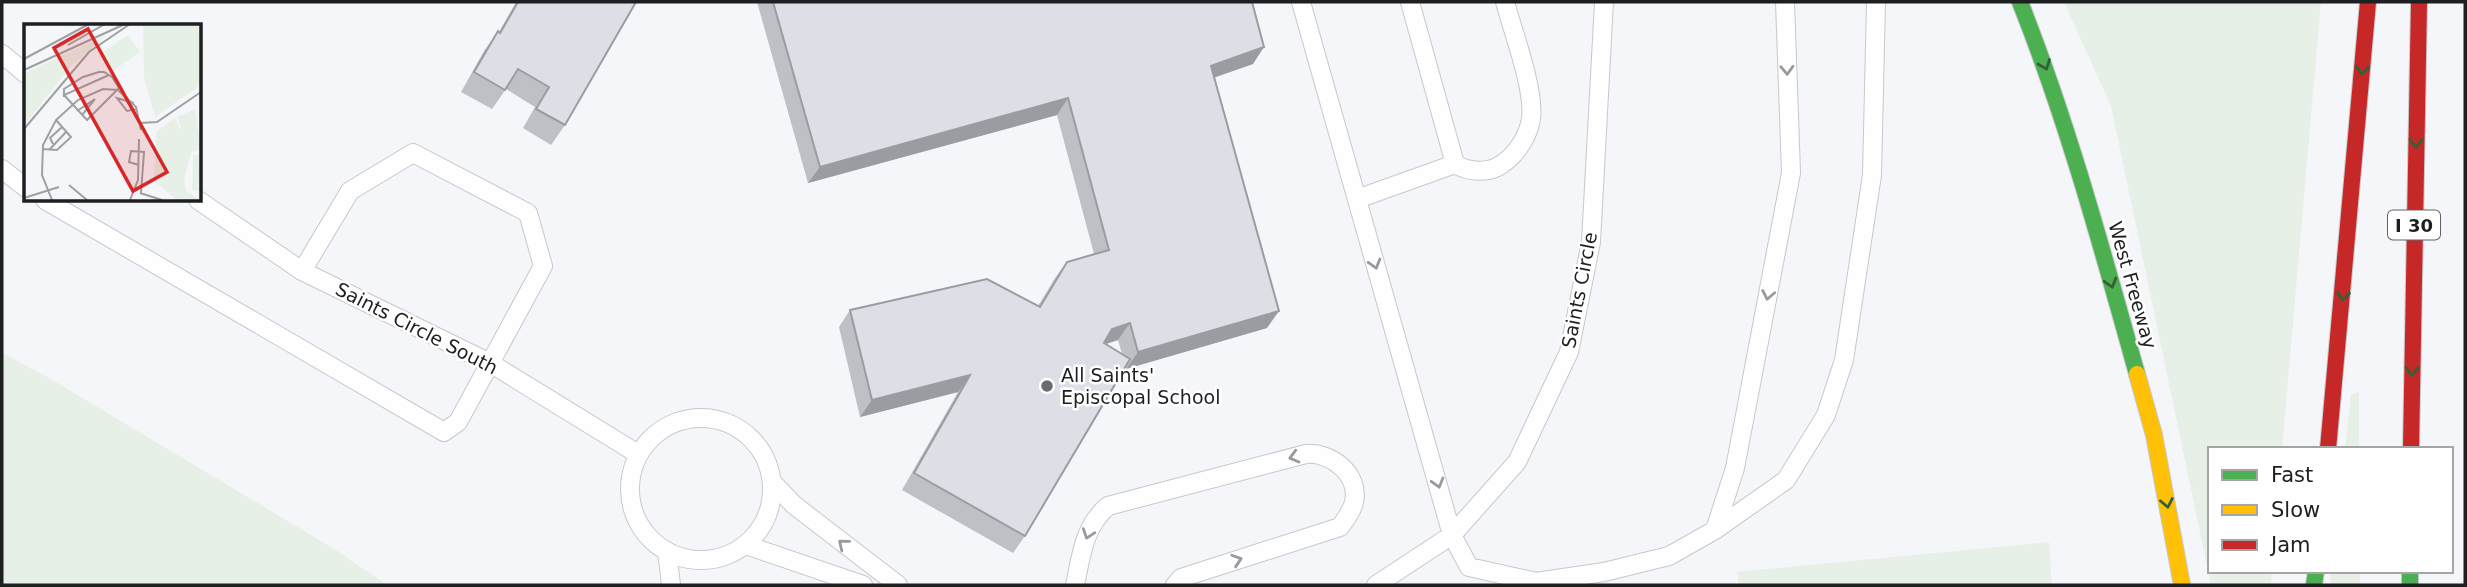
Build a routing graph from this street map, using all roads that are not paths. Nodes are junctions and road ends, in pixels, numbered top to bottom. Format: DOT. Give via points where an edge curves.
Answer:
graph roads {
  1 [pos="1301,2"];
  2 [pos="1410,2"];
  3 [pos="1505,2"];
  4 [pos="1604,2"];
  5 [pos="1785,2"];
  6 [pos="1876,2"];
  7 [pos="2020,2"];
  8 [pos="2368,2"];
  9 [pos="2419,2"];
  10 [pos="2,54"];
  11 [pos="24,72"];
  12 [pos="1455,163"];
  13 [pos="2,169"];
  14 [pos="24,186"];
  15 [pos="1357,199"];
  16 [pos="47,201"];
  17 [pos="199,201"];
  18 [pos="302,271"];
  19 [pos="490,363"];
  20 [pos="2328,447"];
  21 [pos="2411,447"];
  22 [pos="638,454"];
  23 [pos="773,483"];
  24 [pos="1715,530"];
  25 [pos="1452,535"];
  26 [pos="746,545"];
  27 [pos="667,551"];
  28 [pos="671,585"];
  29 [pos="863,585"];
  30 [pos="898,585"];
  31 [pos="1075,585"];
  32 [pos="1175,585"];
  33 [pos="1376,585"];
  34 [pos="2182,585"];
  1 -- 15 [label="lane"];
  2 -- 12 [label="lane"];
  3 -- 12 [label="lane" via="1529,90 1531,120 1513,156 1498,167 1480,171"];
  4 -- 25 [label="lane, Saints Circle" via="1591,242 1569,352 1517,461"];
  5 -- 24 [label="lane, one-way" via="1791,173 1735,468"];
  6 -- 24 [label="lane" via="1872,175 1844,360 1826,415 1786,481"];
  7 -- 34 [label="main road, West Freeway, one-way" via="2066,128 2150,422"];
  8 -- 20 [label="main road, one-way"];
  9 -- 21 [label="main road, I 30, one-way"];
  10 -- 11 [label="lane"];
  12 -- 15 [label="lane"];
  13 -- 14 [label="lane"];
  15 -- 25 [label="lane, one-way"];
  16 -- 19 [label="lane" via="437,430 444,432 458,422"];
  17 -- 18 [label="lane, Saints Circle South"];
  18 -- 19 [label="lane, Saints Circle South"];
  18 -- 19 [label="lane" via="350,191 413,153 528,213 543,266"];
  19 -- 22 [label="lane, Saints Circle South"];
  22 -- 23 [label="lane" via="652,436 671,423 717,418 756,442"];
  22 -- 27 [label="lane" via="629,482 632,512 648,538"];
  23 -- 26 [label="lane" via="771,506 762,528"];
  30 -- 23 [label="lane, one-way" via="794,505"];
  24 -- 25 [label="lane" via="1669,556 1536,582 1469,567"];
  25 -- 33 [label="lane, Saints Circle"];
  26 -- 27 [label="lane" via="725,557 701,561"];
  26 -- 29 [label="lane"];
  27 -- 28 [label="lane"];
  32 -- 31 [label="lane, one-way" via="1181,578 1340,527 1354,504 1345,469 1331,458 1306,454 1108,506 1092,522"];
}
